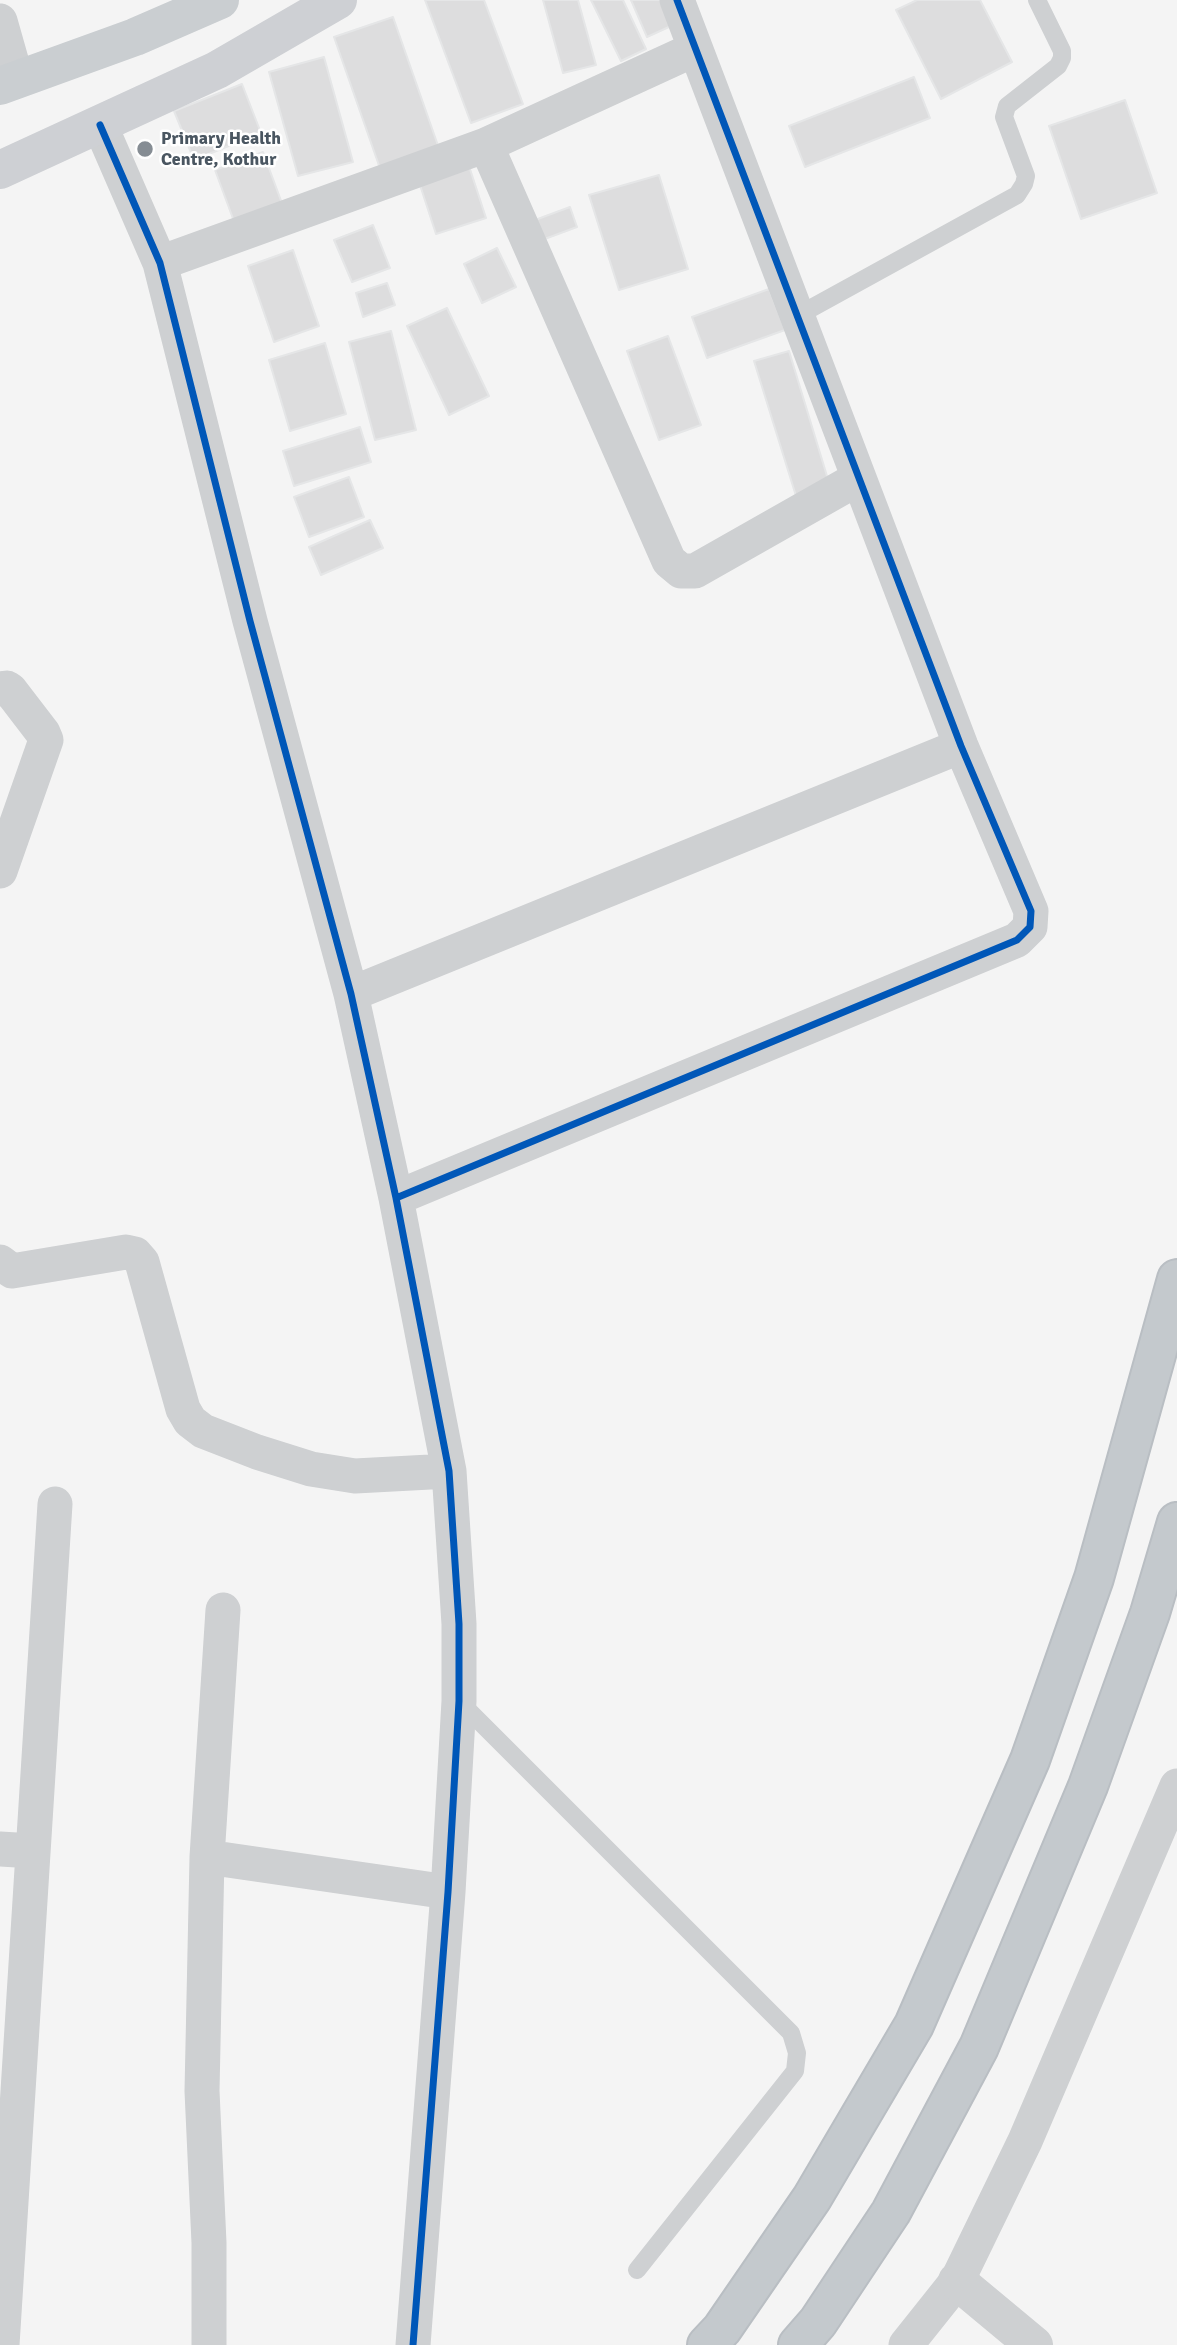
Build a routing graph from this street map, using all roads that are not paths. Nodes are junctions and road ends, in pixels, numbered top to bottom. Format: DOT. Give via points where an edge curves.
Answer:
graph roads {
  1 [pos="220,0"];
  2 [pos="338,0"];
  3 [pos="677,0"];
  4 [pos="1037,0"];
  5 [pos="1,26"];
  6 [pos="695,49"];
  7 [pos="8,83"];
  8 [pos="100,125"];
  9 [pos="486,145"];
  10 [pos="0,170"];
  11 [pos="160,263"];
  12 [pos="797,316"];
  13 [pos="859,478"];
  14 [pos="0,689"];
  15 [pos="961,746"];
  16 [pos="0,871"];
  17 [pos="351,994"];
  18 [pos="396,1198"];
  19 [pos="0,1262"];
  20 [pos="1177,1279"];
  21 [pos="449,1471"];
  22 [pos="55,1504"];
  23 [pos="1177,1522"];
  24 [pos="223,1610"];
  25 [pos="459,1701"];
  26 [pos="1177,1786"];
  27 [pos="17,1850"];
  28 [pos="207,1857"];
  29 [pos="448,1892"];
  30 [pos="637,2270"];
  31 [pos="957,2281"];
  32 [pos="2,2345"];
  33 [pos="209,2345"];
  34 [pos="412,2345"];
  35 [pos="707,2345"];
  36 [pos="798,2345"];
  37 [pos="906,2345"];
  38 [pos="1034,2345"];
  1 -- 7 [label="main road"];
  2 -- 8 [label="main road" via="217,70"];
  3 -- 6 [label="street"];
  4 -- 12 [label="lane" via="1062,58 1007,106 1004,117 1026,176 1017,195"];
  5 -- 7 [label="street"];
  6 -- 9 [label="street"];
  6 -- 12 [label="street"];
  8 -- 10 [label="main road"];
  8 -- 11 [label="street"];
  9 -- 11 [label="street"];
  9 -- 13 [label="street" via="669,561 681,571 695,571"];
  11 -- 17 [label="street"];
  12 -- 13 [label="street"];
  13 -- 15 [label="street"];
  14 -- 16 [label="street" via="10,690 46,740"];
  15 -- 17 [label="street"];
  15 -- 18 [label="street" via="1031,911 1030,927 1017,940"];
  17 -- 18 [label="street"];
  18 -- 21 [label="street"];
  19 -- 21 [label="street" via="12,1271 135,1254 142,1262 183,1409 203,1431 311,1469 355,1476"];
  20 -- 35 [label="highway" via="1076,1630 1030,1760 914,2025 812,2198"];
  21 -- 25 [label="street"];
  22 -- 27 [label="street"];
  23 -- 36 [label="highway" via="1150,1614 1088,1786 979,2047 891,2212"];
  24 -- 28 [label="street"];
  25 -- 29 [label="street"];
  25 -- 30 [label="lane" via="791,2033 797,2053 795,2071"];
  26 -- 31 [label="street" via="1025,2141"];
  27 -- 32 [label="street"];
  28 -- 29 [label="street"];
  28 -- 33 [label="street" via="202,2091"];
  29 -- 34 [label="street"];
  31 -- 37 [label="street"];
  31 -- 38 [label="street"];
}
